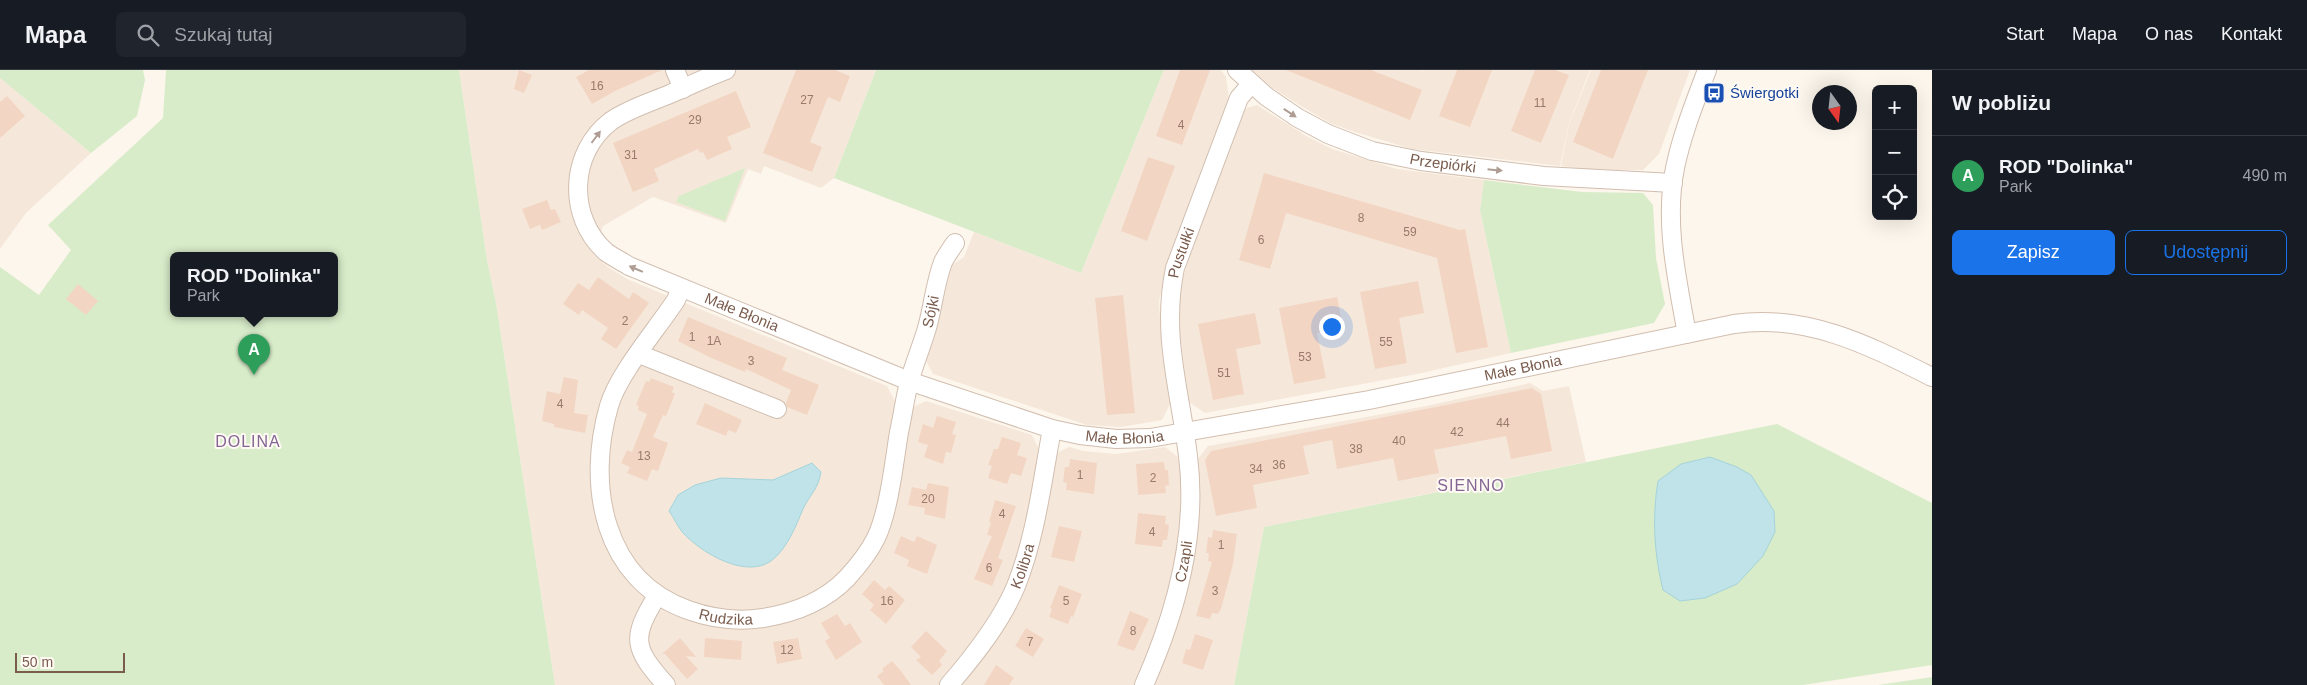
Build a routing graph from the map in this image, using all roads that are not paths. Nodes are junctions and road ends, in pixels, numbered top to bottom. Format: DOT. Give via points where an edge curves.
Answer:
graph roads {
  1 [pos="675,70"];
  2 [pos="726,70"];
  3 [pos="1237,70"];
  4 [pos="1707,70"];
  5 [pos="1251,84"];
  6 [pos="683,89"];
  7 [pos="1673,183"];
  8 [pos="955,243"];
  9 [pos="681,288"];
  10 [pos="1687,334"];
  11 [pos="639,354"];
  12 [pos="1932,376"];
  13 [pos="909,381"];
  14 [pos="777,409"];
  15 [pos="1052,429"];
  16 [pos="1184,432"];
  17 [pos="657,596"];
  18 [pos="666,685"];
  19 [pos="950,685"];
  20 [pos="1144,685"];
  1 -- 6 [label="street"];
  2 -- 6 [label="street, Małe Błonia"];
  3 -- 5 [label="street, Przepiórki"];
  4 -- 7 [label="street" via="1680,145"];
  5 -- 7 [label="street, Przepiórki, one-way" via="1288,112 1328,134 1395,157 1562,178"];
  5 -- 16 [label="street, Pustułki" via="1239,98 1175,268 1169,296 1171,350"];
  9 -- 6 [label="street, Małe Błonia, one-way" via="629,266 606,251 586,227 577,187 582,161 602,130 629,112"];
  7 -- 10 [label="street" via="1672,238"];
  8 -- 13 [label="street, Sójki" via="943,262"];
  9 -- 11 [label="street, Rudzika"];
  9 -- 13 [label="street, Małe Błonia"];
  10 -- 12 [label="street, Małe Błonia" via="1758,321 1807,325 1850,339"];
  10 -- 16 [label="street, Małe Błonia" via="1369,400"];
  11 -- 14 [label="street"];
  11 -- 17 [label="street, Rudzika" via="619,382 609,404 600,450 600,474 611,540 630,570"];
  13 -- 15 [label="street, Małe Błonia"];
  13 -- 17 [label="street, Rudzika" via="877,536 846,579 816,602 756,619 718,619"];
  15 -- 16 [label="street, Małe Błonia" via="1116,439"];
  15 -- 19 [label="street, Kolibra" via="1036,516 1015,587 989,632"];
  16 -- 20 [label="street, Czapli" via="1191,492 1190,521 1176,598 1163,642"];
  17 -- 18 [label="street" via="640,625 638,636 646,662"];
}
